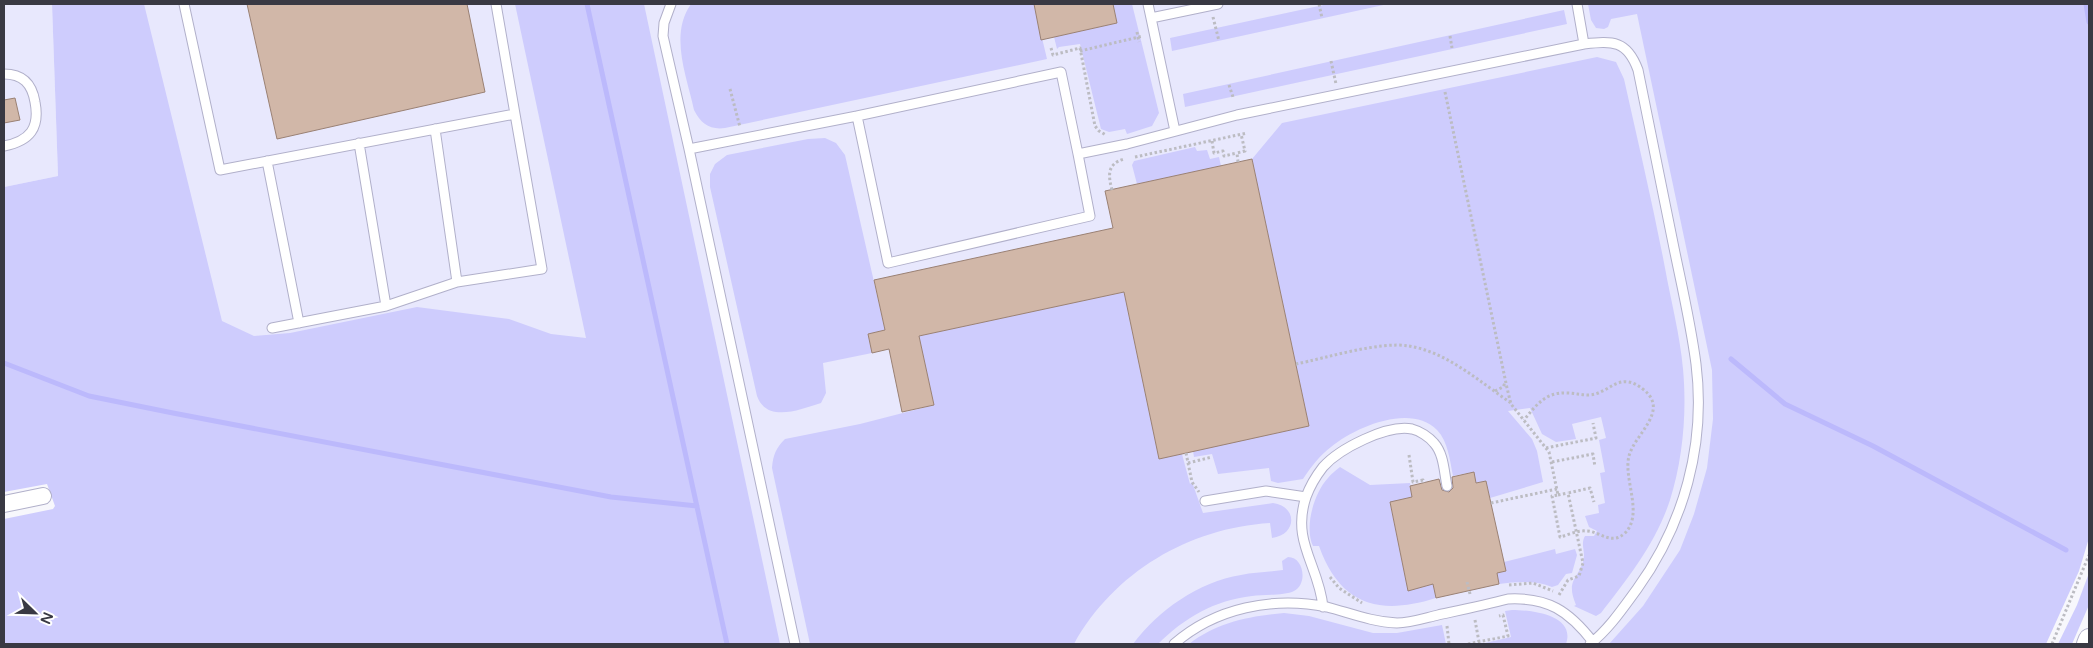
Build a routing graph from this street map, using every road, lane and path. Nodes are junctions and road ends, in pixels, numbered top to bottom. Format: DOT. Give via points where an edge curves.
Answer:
graph roads {
  1 [pos="184,4"];
  2 [pos="496,4"];
  3 [pos="671,4"];
  4 [pos="1148,4"];
  5 [pos="1218,4"];
  6 [pos="1319,4"];
  7 [pos="1577,4"];
  8 [pos="1151,18"];
  9 [pos="1322,18"];
  10 [pos="1216,28"];
  11 [pos="1450,36"];
  12 [pos="1218,41"];
  13 [pos="1139,42"];
  14 [pos="1584,44"];
  15 [pos="1051,48"];
  16 [pos="1452,48"];
  17 [pos="1080,51"];
  18 [pos="1331,61"];
  19 [pos="4,74"];
  20 [pos="1334,74"];
  21 [pos="1229,85"];
  22 [pos="730,89"];
  23 [pos="1445,92"];
  24 [pos="1233,97"];
  25 [pos="515,114"];
  26 [pos="857,116"];
  27 [pos="739,123"];
  28 [pos="435,129"];
  29 [pos="1175,131"];
  30 [pos="1247,133"];
  31 [pos="1113,134"];
  32 [pos="1241,134"];
  33 [pos="1212,141"];
  34 [pos="359,143"];
  35 [pos="4,146"];
  36 [pos="689,149"];
  37 [pos="1237,153"];
  38 [pos="1078,154"];
  39 [pos="267,161"];
  40 [pos="1238,162"];
  41 [pos="1112,190"];
  42 [pos="457,282"];
  43 [pos="386,306"];
  44 [pos="299,323"];
  45 [pos="272,328"];
  46 [pos="1296,364"];
  47 [pos="1506,382"];
  48 [pos="1494,392"];
  49 [pos="1511,404"];
  50 [pos="1524,420"];
  51 [pos="1593,423"];
  52 [pos="1546,448"];
  53 [pos="1186,453"];
  54 [pos="1409,455"];
  55 [pos="1212,457"];
  56 [pos="1188,462"];
  57 [pos="1552,462"];
  58 [pos="1595,468"];
  59 [pos="1192,482"];
  60 [pos="1423,483"];
  61 [pos="1447,486"];
  62 [pos="1557,489"];
  63 [pos="1568,493"];
  64 [pos="1558,495"];
  65 [pos="43,496"];
  66 [pos="1306,497"];
  67 [pos="1205,501"];
  68 [pos="1594,502"];
  69 [pos="4,504"];
  70 [pos="1491,504"];
  71 [pos="1577,533"];
  72 [pos="2089,555"];
  73 [pos="1327,574"];
  74 [pos="1467,582"];
  75 [pos="1502,587"];
  76 [pos="1478,592"];
  77 [pos="1470,594"];
  78 [pos="1559,594"];
  79 [pos="1461,596"];
  80 [pos="1566,599"];
  81 [pos="1366,605"];
  82 [pos="1323,607"];
  83 [pos="1494,617"];
  84 [pos="1484,618"];
  85 [pos="1475,620"];
  86 [pos="1465,622"];
  87 [pos="1456,624"];
  88 [pos="2089,639"];
  89 [pos="1479,642"];
  90 [pos="1592,643"];
  91 [pos="796,644"];
  92 [pos="1174,644"];
  93 [pos="1449,644"];
  94 [pos="1468,644"];
  95 [pos="2052,644"];
  96 [pos="2087,644"];
  1 -- 39 [label="lane" via="220,170"];
  2 -- 25 [label="lane"];
  3 -- 36 [label="lane" via="663,36"];
  4 -- 8 [label="lane"];
  5 -- 8 [label="lane"];
  6 -- 9 [label="path"];
  7 -- 14 [label="lane"];
  8 -- 29 [label="lane"];
  10 -- 12 [label="path"];
  11 -- 16 [label="path"];
  13 -- 17 [label="path" via="1138,34"];
  14 -- 29 [label="lane" via="1237,115"];
  14 -- 90 [label="lane" via="1614,42 1626,48 1638,70 1691,333 1698,396 1692,466 1674,527 1642,582"];
  15 -- 17 [label="path" via="1053,55 1080,48"];
  17 -- 31 [label="path" via="1095,126 1106,135"];
  18 -- 20 [label="path"];
  19 -- 35 [label="lane" via="26,80 31,88 37,117 36,125 23,140"];
  21 -- 24 [label="path"];
  22 -- 27 [label="path"];
  23 -- 47 [label="path"];
  25 -- 28 [label="lane"];
  25 -- 42 [label="lane" via="542,269"];
  26 -- 36 [label="lane"];
  26 -- 38 [label="lane" via="1061,72"];
  26 -- 38 [label="lane" via="888,263 1090,216"];
  28 -- 34 [label="lane"];
  28 -- 42 [label="lane"];
  29 -- 38 [label="lane"];
  30 -- 32 [label="path"];
  32 -- 33 [label="path"];
  32 -- 37 [label="path" via="1245,151"];
  33 -- 37 [label="path" via="1214,153 1223,151 1224,156"];
  33 -- 41 [label="path" via="1114,163 1109,177"];
  34 -- 39 [label="lane"];
  34 -- 43 [label="lane"];
  36 -- 91 [label="lane"];
  37 -- 40 [label="path"];
  39 -- 44 [label="lane"];
  42 -- 43 [label="lane"];
  43 -- 44 [label="lane"];
  44 -- 45 [label="lane"];
  46 -- 48 [label="path" via="1377,347 1406,345 1455,365"];
  47 -- 48 [label="path"];
  47 -- 49 [label="path"];
  48 -- 49 [label="path"];
  49 -- 50 [label="path"];
  50 -- 52 [label="path"];
  50 -- 71 [label="path" via="1551,394 1597,394 1610,385 1628,382 1646,391 1652,399 1651,418 1629,455 1627,469 1633,500 1630,525 1616,538 1605,538 1586,530"];
  51 -- 52 [label="path" via="1596,438"];
  52 -- 57 [label="path"];
  53 -- 56 [label="path"];
  54 -- 60 [label="path" via="1413,482 1423,480"];
  55 -- 56 [label="path"];
  56 -- 59 [label="path"];
  57 -- 58 [label="path" via="1593,454"];
  57 -- 62 [label="path"];
  61 -- 66 [label="lane" via="1441,454 1435,444 1418,431 1401,429 1373,436 1338,454 1324,466"];
  62 -- 64 [label="path"];
  62 -- 70 [label="path"];
  63 -- 64 [label="path"];
  63 -- 68 [label="path" via="1590,488"];
  63 -- 71 [label="path"];
  64 -- 71 [label="path" via="1552,496 1560,537"];
  65 -- 69 [label="street"];
  66 -- 67 [label="lane" via="1266,490"];
  66 -- 82 [label="lane" via="1301,524 1303,541 1322,592"];
  71 -- 78 [label="path" via="1582,571 1564,584"];
  72 -- 95 [label="path"];
  73 -- 81 [label="path" via="1339,588"];
  74 -- 77 [label="path"];
  75 -- 78 [label="path" via="1533,583"];
  76 -- 77 [label="path"];
  77 -- 79 [label="path"];
  78 -- 80 [label="path"];
  82 -- 90 [label="lane" via="1400,623 1508,599 1538,600 1568,615"];
  82 -- 92 [label="lane" via="1276,602 1248,607 1205,622"];
  83 -- 89 [label="path" via="1503,615 1508,636"];
  84 -- 85 [label="path"];
  85 -- 86 [label="path"];
  85 -- 89 [label="path"];
  87 -- 93 [label="path" via="1446,626"];
  88 -- 96 [label="street"];
  89 -- 94 [label="path"];
}
